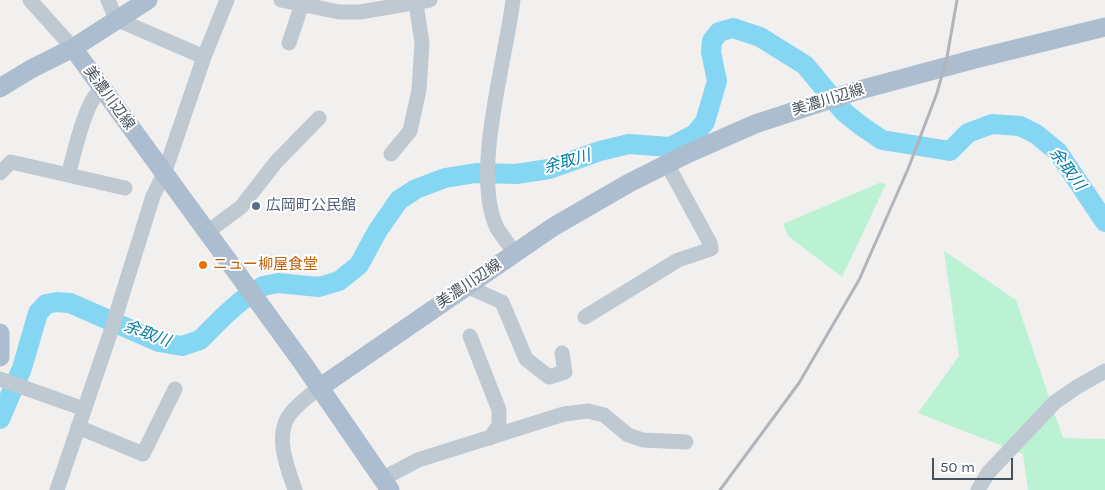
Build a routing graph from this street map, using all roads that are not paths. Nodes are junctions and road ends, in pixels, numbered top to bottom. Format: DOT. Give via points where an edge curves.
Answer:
graph roads {
  1 [pos="30,0"];
  2 [pos="108,0"];
  3 [pos="148,0"];
  4 [pos="227,0"];
  5 [pos="281,0"];
  6 [pos="513,0"];
  7 [pos="423,2"];
  8 [pos="302,4"];
  9 [pos="116,20"];
  10 [pos="1105,27"];
  11 [pos="289,43"];
  12 [pos="73,48"];
  13 [pos="204,57"];
  14 [pos="0,88"];
  15 [pos="102,88"];
  16 [pos="318,118"];
  17 [pos="391,154"];
  18 [pos="667,164"];
  19 [pos="0,172"];
  20 [pos="164,174"];
  21 [pos="68,175"];
  22 [pos="125,188"];
  23 [pos="206,233"];
  24 [pos="515,253"];
  25 [pos="466,286"];
  26 [pos="585,317"];
  27 [pos="0,333"];
  28 [pos="470,336"];
  29 [pos="562,353"];
  30 [pos="0,357"];
  31 [pos="1105,371"];
  32 [pos="0,379"];
  33 [pos="319,388"];
  34 [pos="175,389"];
  35 [pos="84,409"];
  36 [pos="78,427"];
  37 [pos="490,438"];
  38 [pos="686,442"];
  39 [pos="386,484"];
  40 [pos="56,490"];
  41 [pos="295,490"];
  42 [pos="978,490"];
  1 -- 12 [label="street"];
  2 -- 9 [label="street"];
  3 -- 9 [label="main road"];
  4 -- 13 [label="street"];
  5 -- 8 [label="street"];
  6 -- 24 [label="street" via="498,84 488,182 497,228"];
  7 -- 8 [label="street" via="360,12 339,12"];
  7 -- 17 [label="street" via="419,90 410,130"];
  8 -- 11 [label="street"];
  9 -- 12 [label="main road"];
  9 -- 13 [label="street"];
  10 -- 18 [label="main road, 美濃川辺線" via="813,104 742,129"];
  12 -- 14 [label="main road" via="31,68"];
  12 -- 15 [label="main road, 美濃川辺線"];
  13 -- 20 [label="street"];
  15 -- 20 [label="main road, 美濃川辺線"];
  15 -- 21 [label="street" via="88,108"];
  16 -- 23 [label="street" via="276,162 241,207"];
  18 -- 24 [label="main road, 美濃川辺線" via="553,226"];
  18 -- 26 [label="street" via="711,249 678,260"];
  19 -- 21 [label="street" via="11,162"];
  20 -- 23 [label="main road, 美濃川辺線"];
  20 -- 35 [label="street" via="153,196"];
  21 -- 22 [label="street"];
  23 -- 33 [label="main road, 美濃川辺線"];
  24 -- 25 [label="main road, 美濃川辺線"];
  25 -- 29 [label="street" via="502,302 526,360 549,377 565,372"];
  25 -- 33 [label="main road, 美濃川辺線"];
  27 -- 30 [label="main road"];
  28 -- 37 [label="street" via="499,410 500,425"];
  31 -- 42 [label="street" via="1056,402 988,473"];
  32 -- 35 [label="street"];
  33 -- 39 [label="main road"];
  33 -- 41 [label="street" via="288,416 284,427 284,451"];
  34 -- 36 [label="street" via="143,454"];
  35 -- 36 [label="street"];
  36 -- 40 [label="street"];
  37 -- 38 [label="street" via="564,414 588,411 604,415 628,435 643,440"];
  37 -- 39 [label="street" via="418,460"];
}
